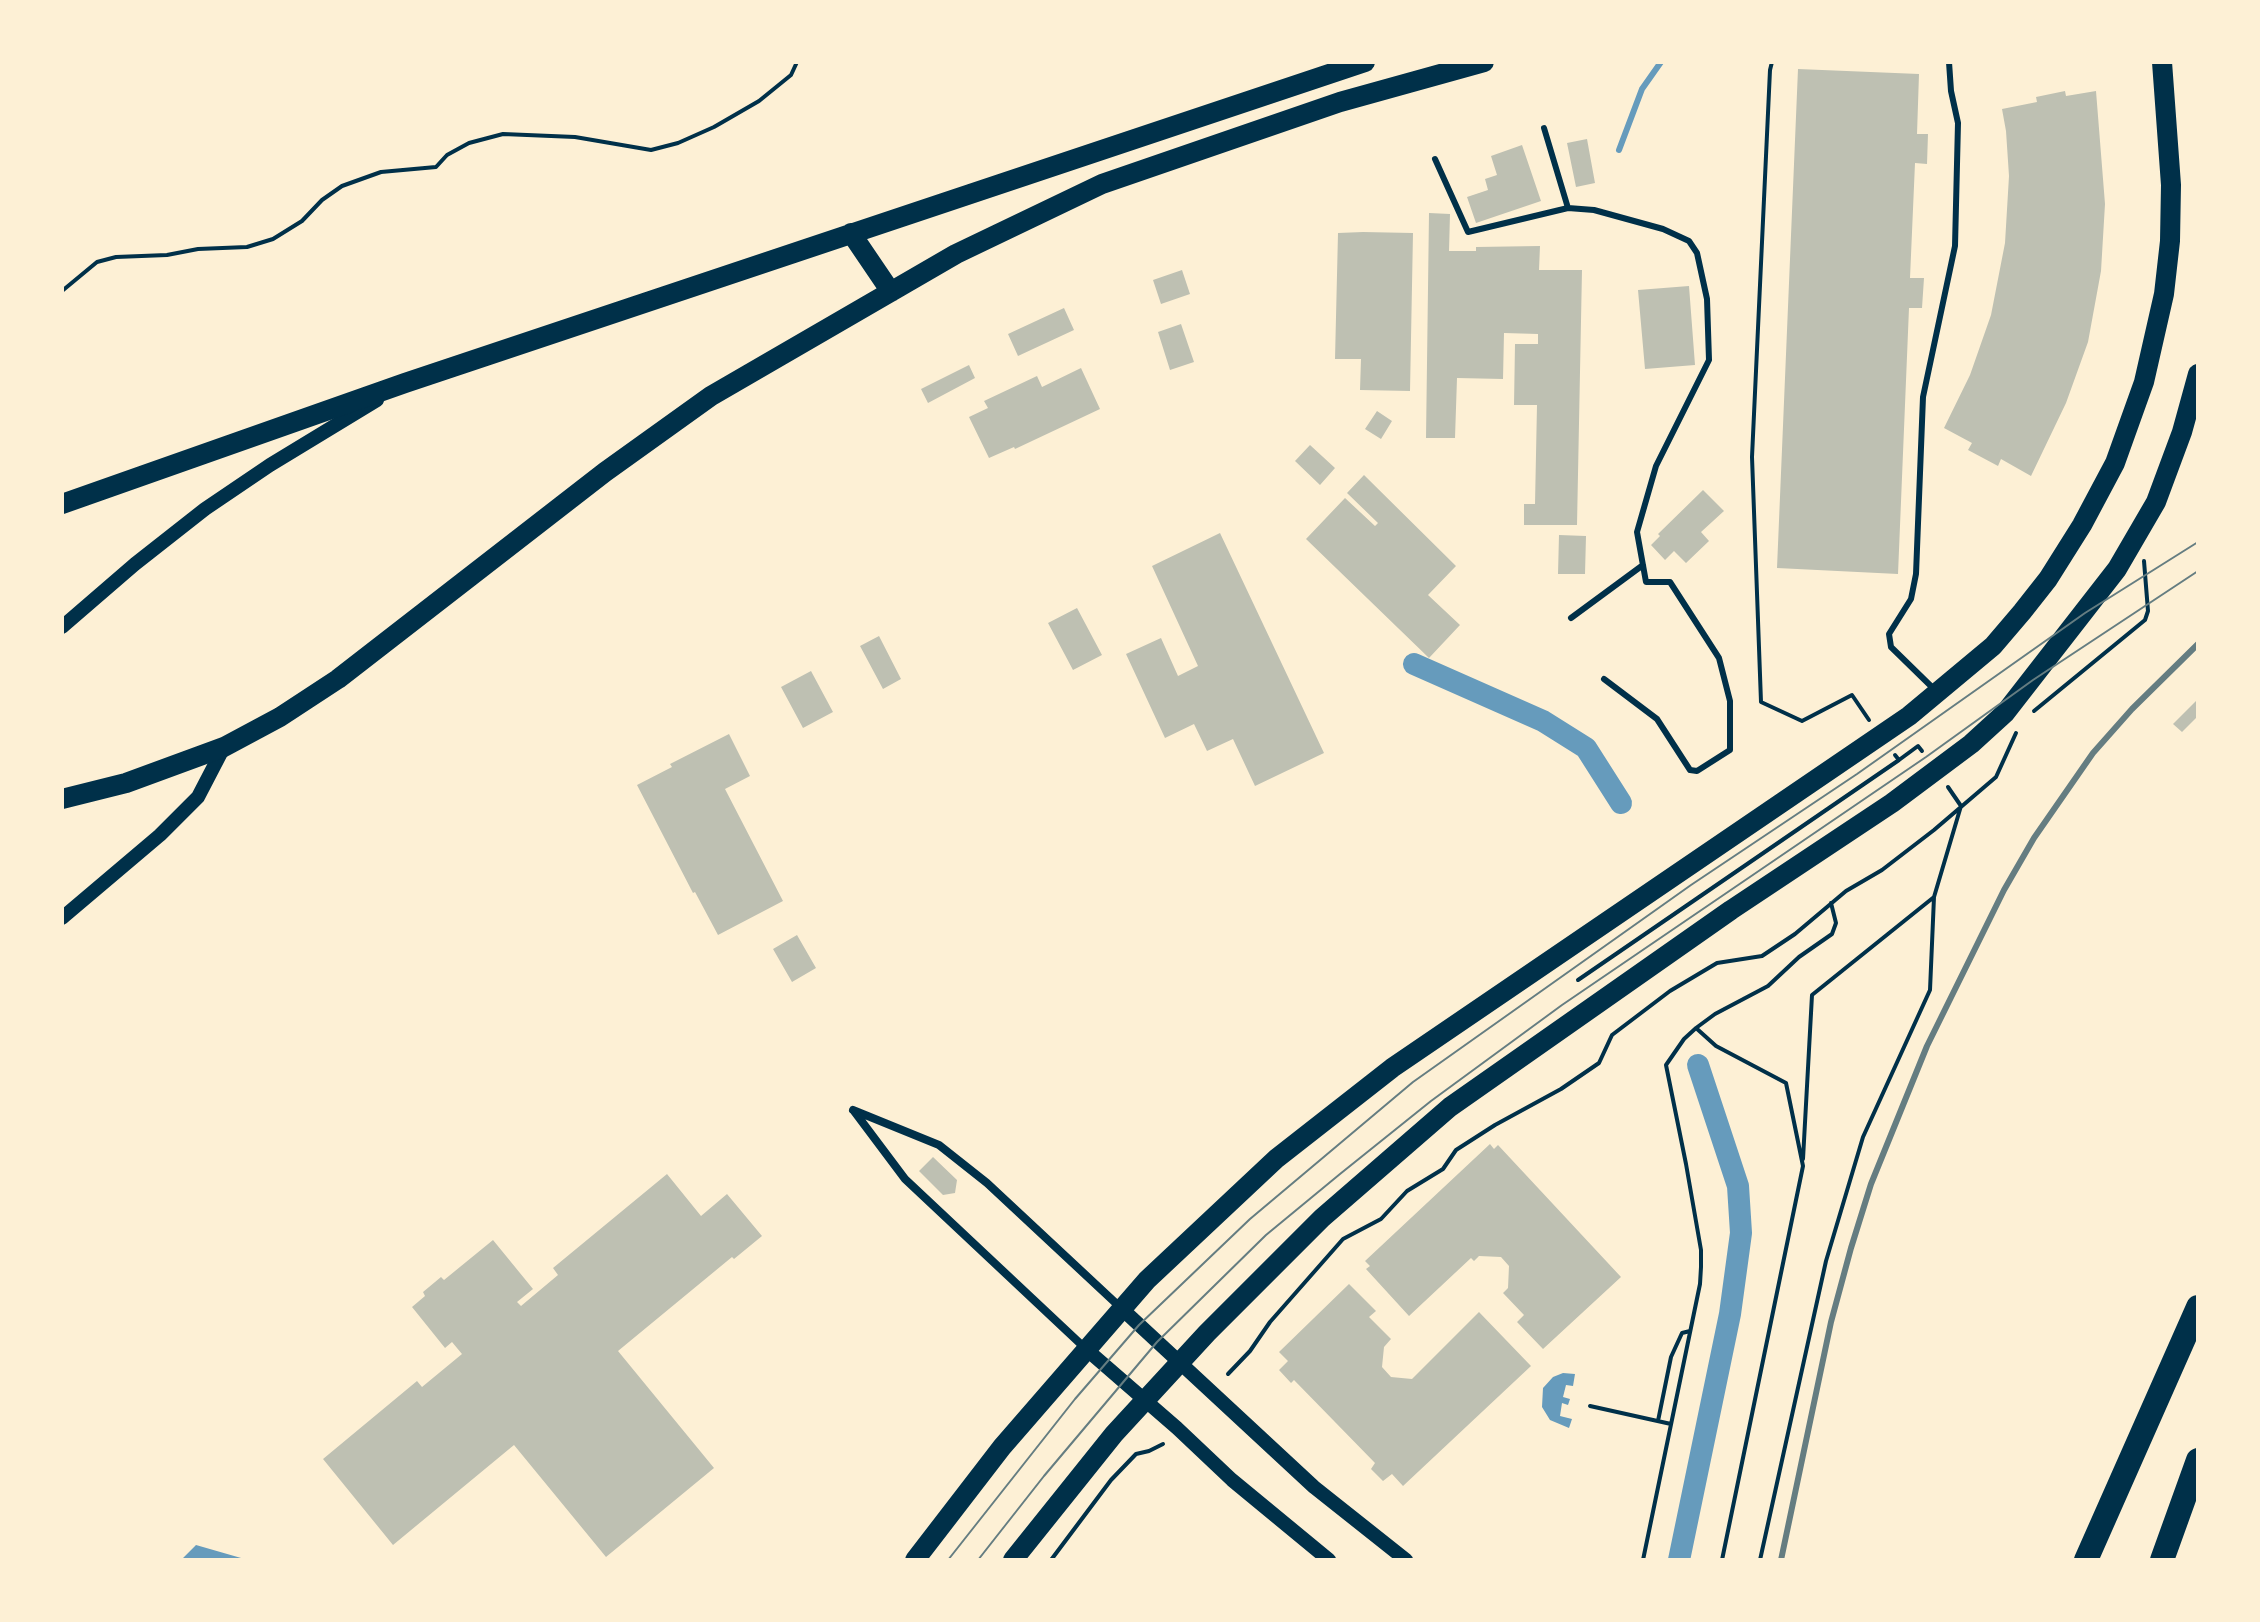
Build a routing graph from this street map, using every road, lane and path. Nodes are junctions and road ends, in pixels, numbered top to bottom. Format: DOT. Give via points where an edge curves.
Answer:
graph roads {
  1 [pos="797,62"];
  2 [pos="1365,62"];
  3 [pos="1484,62"];
  4 [pos="1772,62"];
  5 [pos="1949,62"];
  6 [pos="2162,62"];
  7 [pos="1544,128"];
  8 [pos="1435,159"];
  9 [pos="1568,208"];
  10 [pos="851,233"];
  11 [pos="62,291"];
  12 [pos="891,292"];
  13 [pos="2198,374"];
  14 [pos="405,383"];
  15 [pos="2190,434"];
  16 [pos="62,504"];
  17 [pos="2145,564"];
  18 [pos="1643,565"];
  19 [pos="1571,618"];
  20 [pos="62,627"];
  21 [pos="1604,679"];
  22 [pos="1939,693"];
  23 [pos="2032,713"];
  24 [pos="1870,722"];
  25 [pos="2024,724"];
  26 [pos="224,747"];
  27 [pos="1922,751"];
  28 [pos="1895,755"];
  29 [pos="1899,760"];
  30 [pos="1944,782"];
  31 [pos="62,799"];
  32 [pos="1961,806"];
  33 [pos="1934,897"];
  34 [pos="1831,903"];
  35 [pos="62,918"];
  36 [pos="1578,980"];
  37 [pos="1696,1028"];
  38 [pos="1803,1166"];
  39 [pos="2198,1307"];
  40 [pos="1121,1308"];
  41 [pos="1690,1331"];
  42 [pos="1086,1349"];
  43 [pos="1179,1363"];
  44 [pos="1228,1374"];
  45 [pos="1145,1400"];
  46 [pos="1590,1406"];
  47 [pos="1658,1421"];
  48 [pos="1671,1424"];
  49 [pos="1163,1444"];
  50 [pos="2198,1460"];
  51 [pos="915,1560"];
  52 [pos="1013,1560"];
  53 [pos="1051,1560"];
  54 [pos="1329,1560"];
  55 [pos="1406,1560"];
  56 [pos="1643,1560"];
  57 [pos="1722,1560"];
  58 [pos="1760,1560"];
  59 [pos="2086,1560"];
  60 [pos="2162,1560"];
  1 -- 11 [label="path" via="791,75 759,101 678,143 651,150 575,137 503,134 469,143 436,167 381,172 342,186 273,239 247,247 116,257 97,262"];
  2 -- 10 [label="main road"];
  3 -- 12 [label="main road" via="1340,102 1102,184 956,254"];
  4 -- 24 [label="path" via="1752,457 1761,702 1802,721 1852,695"];
  5 -- 22 [label="lane" via="1958,123 1955,246 1923,397 1916,574 1911,599 1889,634 1891,647"];
  6 -- 22 [label="main road" via="2170,241 2156,338 2131,424 2082,525 2048,579 1993,646"];
  7 -- 9 [label="lane"];
  8 -- 9 [label="lane" via="1468,232"];
  9 -- 18 [label="lane" via="1594,210 1689,241 1697,253 1707,299 1709,360 1656,466 1637,532"];
  10 -- 12 [label="main road"];
  10 -- 14 [label="main road"];
  12 -- 26 [label="main road" via="711,396 338,679"];
  13 -- 15 [label="main road"];
  14 -- 16 [label="main road"];
  14 -- 20 [label="street" via="205,509"];
  15 -- 43 [label="main road" via="2117,569 2005,713 1892,803 1450,1107 1322,1218"];
  17 -- 23 [label="path" via="2145,620"];
  18 -- 19 [label="lane"];
  18 -- 21 [label="lane" via="1646,582 1670,582 1719,658 1730,701 1730,750 1697,771 1690,770 1657,719"];
  22 -- 40 [label="main road" via="1392,1068 1277,1158"];
  25 -- 32 [label="path" via="1996,777"];
  26 -- 31 [label="main road" via="126,783"];
  26 -- 35 [label="street" via="198,797"];
  27 -- 29 [label="path" via="1918,746"];
  28 -- 29 [label="path"];
  29 -- 36 [label="path"];
  30 -- 32 [label="path"];
  32 -- 33 [label="path"];
  32 -- 34 [label="path" via="1882,870"];
  33 -- 38 [label="path" via="1812,995"];
  33 -- 58 [label="path" via="1930,990 1863,1137 1830,1247"];
  34 -- 37 [label="path" via="1836,923 1826,940 1768,986"];
  34 -- 44 [label="path" via="1762,956 1717,963 1698,972 1612,1035 1599,1063 1456,1150 1443,1169 1407,1191 1381,1219 1343,1239"];
  37 -- 38 [label="path" via="1716,1046 1786,1083"];
  37 -- 41 [label="path" via="1668,1059 1665,1072 1701,1250"];
  38 -- 57 [label="path"];
  39 -- 59 [label="highway"];
  40 -- 42 [label="main road"];
  40 -- 42 [label="street" via="939,1145 853,1110 905,1179"];
  40 -- 43 [label="street"];
  41 -- 47 [label="path" via="1682,1333 1671,1357"];
  41 -- 48 [label="path"];
  42 -- 45 [label="street"];
  42 -- 51 [label="main road"];
  43 -- 45 [label="main road"];
  43 -- 55 [label="street" via="1314,1487"];
  45 -- 52 [label="main road"];
  45 -- 54 [label="street"];
  46 -- 47 [label="path"];
  47 -- 48 [label="path"];
  48 -- 56 [label="path"];
  49 -- 53 [label="path" via="1136,1454"];
  50 -- 60 [label="highway"];
}
